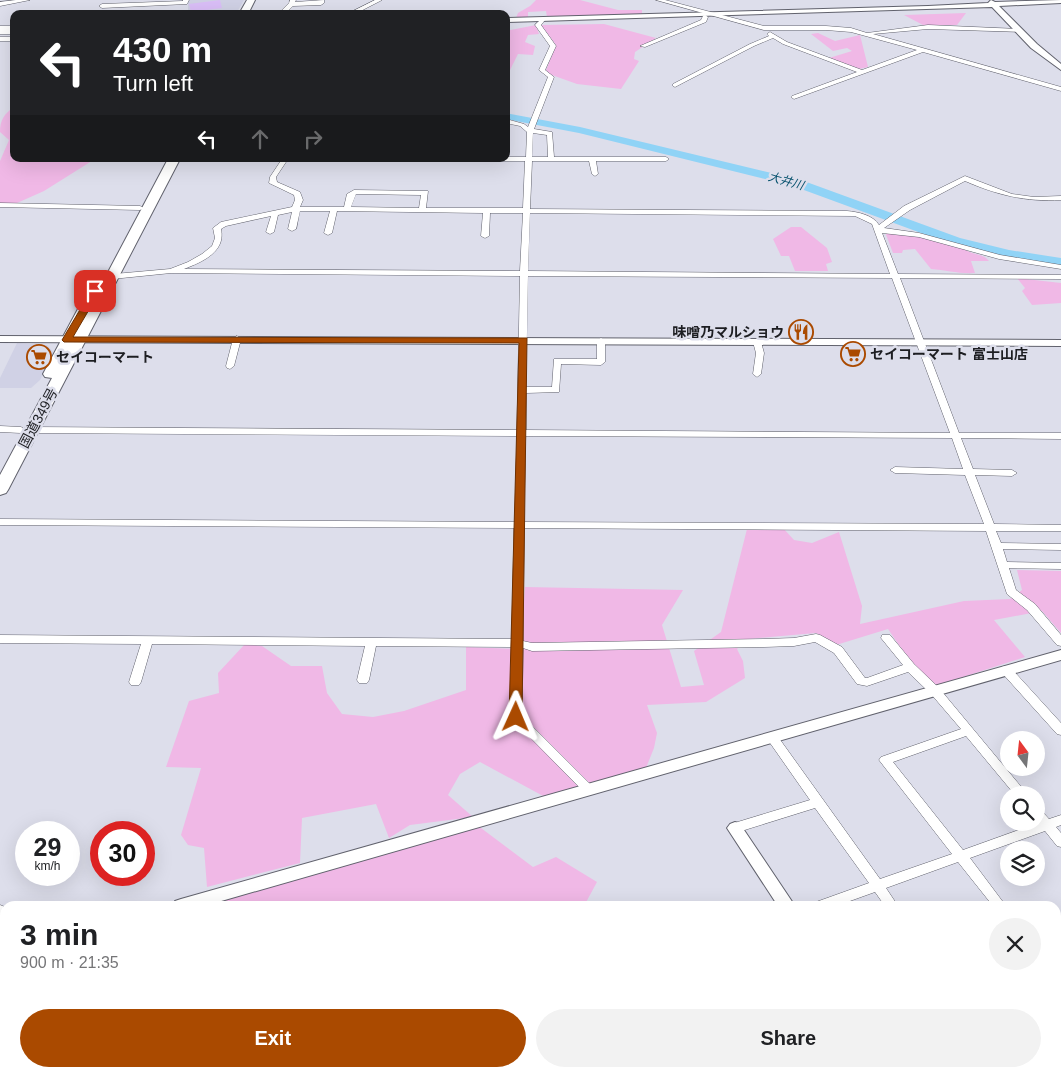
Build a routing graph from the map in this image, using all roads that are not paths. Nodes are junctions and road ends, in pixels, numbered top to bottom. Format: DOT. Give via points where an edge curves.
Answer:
graph roads {
  1 [pos="27,0"];
  2 [pos="186,0"];
  3 [pos="320,0"];
  4 [pos="379,0"];
  5 [pos="659,0"];
  6 [pos="0,2"];
  7 [pos="161,2"];
  8 [pos="292,2"];
  9 [pos="1061,2"];
  10 [pos="102,3"];
  11 [pos="993,4"];
  12 [pos="358,10"];
  13 [pos="714,15"];
  14 [pos="705,17"];
  15 [pos="722,17"];
  16 [pos="540,21"];
  17 [pos="510,22"];
  18 [pos="0,23"];
  19 [pos="0,28"];
  20 [pos="764,28"];
  21 [pos="1020,31"];
  22 [pos="864,34"];
  23 [pos="774,36"];
  24 [pos="643,46"];
  25 [pos="924,50"];
  26 [pos="1061,68"];
  27 [pos="862,72"];
  28 [pos="675,85"];
  29 [pos="1061,89"];
  30 [pos="794,97"];
  31 [pos="510,122"];
  32 [pos="532,124"];
  33 [pos="510,159"];
  34 [pos="528,159"];
  35 [pos="551,159"];
  36 [pos="666,159"];
  37 [pos="592,160"];
  38 [pos="164,162"];
  39 [pos="172,162"];
  40 [pos="283,162"];
  41 [pos="595,174"];
  42 [pos="1061,198"];
  43 [pos="0,205"];
  44 [pos="140,208"];
  45 [pos="295,209"];
  46 [pos="334,209"];
  47 [pos="347,209"];
  48 [pos="422,210"];
  49 [pos="487,210"];
  50 [pos="526,210"];
  51 [pos="275,214"];
  52 [pos="292,228"];
  53 [pos="878,230"];
  54 [pos="270,232"];
  55 [pos="328,232"];
  56 [pos="485,236"];
  57 [pos="1061,267"];
  58 [pos="171,270"];
  59 [pos="524,274"];
  60 [pos="895,274"];
  61 [pos="108,277"];
  62 [pos="1061,277"];
  63 [pos="0,339"];
  64 [pos="237,339"];
  65 [pos="74,340"];
  66 [pos="524,340"];
  67 [pos="601,341"];
  68 [pos="757,342"];
  69 [pos="920,342"];
  70 [pos="1061,343"];
  71 [pos="230,366"];
  72 [pos="757,374"];
  73 [pos="523,390"];
  74 [pos="0,429"];
  75 [pos="26,430"];
  76 [pos="522,432"];
  77 [pos="954,435"];
  78 [pos="1061,436"];
  79 [pos="0,469"];
  80 [pos="895,470"];
  81 [pos="968,471"];
  82 [pos="1012,472"];
  83 [pos="0,490"];
  84 [pos="0,522"];
  85 [pos="520,524"];
  86 [pos="990,528"];
  87 [pos="1061,528"];
  88 [pos="997,546"];
  89 [pos="1061,547"];
  90 [pos="1003,565"];
  91 [pos="1061,566"];
  92 [pos="886,638"];
  93 [pos="0,639"];
  94 [pos="148,640"];
  95 [pos="371,642"];
  96 [pos="1061,642"];
  97 [pos="517,643"];
  98 [pos="1061,655"];
  99 [pos="910,667"];
  100 [pos="1006,670"];
  101 [pos="363,680"];
  102 [pos="135,682"];
  103 [pos="935,691"];
  104 [pos="969,731"];
  105 [pos="1061,731"];
  106 [pos="772,737"];
  107 [pos="1015,786"];
  108 [pos="589,790"];
  109 [pos="818,802"];
  110 [pos="1061,820"];
  111 [pos="1045,823"];
  112 [pos="1047,825"];
  113 [pos="735,828"];
  114 [pos="1061,842"];
  115 [pos="961,855"];
  116 [pos="878,886"];
  117 [pos="199,901"];
  118 [pos="784,901"];
  119 [pos="835,901"];
  120 [pos="888,901"];
  121 [pos="996,901"];
  1 -- 6 [label="street"];
  2 -- 7 [label="street"];
  3 -- 8 [label="street" via="320,3"];
  4 -- 12 [label="street"];
  5 -- 13 [label="street"];
  7 -- 10 [label="street"];
  9 -- 11 [label="street"];
  11 -- 13 [label="street"];
  11 -- 15 [label="street"];
  11 -- 21 [label="street"];
  13 -- 15 [label="street"];
  13 -- 16 [label="street"];
  14 -- 15 [label="street"];
  14 -- 16 [label="street"];
  14 -- 24 [label="street" via="704,21"];
  15 -- 20 [label="street"];
  16 -- 17 [label="street"];
  16 -- 32 [label="street" via="538,25 552,46 542,70 551,77"];
  18 -- 19 [label="street"];
  20 -- 22 [label="street" via="826,28"];
  20 -- 23 [label="street"];
  21 -- 22 [label="street" via="928,27"];
  21 -- 26 [label="street"];
  22 -- 25 [label="street"];
  23 -- 27 [label="street"];
  23 -- 28 [label="street"];
  25 -- 27 [label="street"];
  25 -- 29 [label="street"];
  27 -- 30 [label="street"];
  31 -- 32 [label="street"];
  32 -- 34 [label="street"];
  32 -- 35 [label="street" via="550,133"];
  33 -- 34 [label="street"];
  34 -- 35 [label="street"];
  34 -- 50 [label="street"];
  35 -- 37 [label="street"];
  36 -- 37 [label="street"];
  37 -- 41 [label="street"];
  38 -- 44 [label="highway, 国道349号"];
  39 -- 61 [label="highway, 国道349号"];
  40 -- 45 [label="street" via="273,177 274,183 297,194 300,200"];
  42 -- 53 [label="street" via="1025,199 991,190 965,178 898,214"];
  43 -- 44 [label="street"];
  44 -- 61 [label="highway, 国道349号"];
  45 -- 46 [label="street"];
  45 -- 51 [label="street"];
  45 -- 52 [label="street"];
  46 -- 47 [label="street"];
  46 -- 55 [label="street"];
  47 -- 48 [label="street"];
  47 -- 48 [label="street" via="354,192 425,193"];
  48 -- 49 [label="street"];
  49 -- 50 [label="street"];
  49 -- 56 [label="street"];
  50 -- 53 [label="street" via="847,213 869,219 876,223"];
  50 -- 59 [label="street"];
  51 -- 54 [label="street"];
  51 -- 58 [label="street" via="224,224 217,228 216,245 203,257"];
  53 -- 57 [label="street" via="919,235 999,257"];
  53 -- 60 [label="street"];
  58 -- 59 [label="street"];
  58 -- 61 [label="street"];
  59 -- 60 [label="street"];
  59 -- 66 [label="street"];
  60 -- 62 [label="street"];
  60 -- 69 [label="street"];
  61 -- 65 [label="highway, 国道349号"];
  63 -- 65 [label="street"];
  64 -- 65 [label="street"];
  64 -- 66 [label="street"];
  64 -- 71 [label="street"];
  65 -- 75 [label="highway, 国道349号"];
  66 -- 67 [label="street"];
  66 -- 73 [label="street"];
  67 -- 68 [label="street"];
  67 -- 73 [label="street" via="601,362 557,361 556,390"];
  68 -- 69 [label="street"];
  68 -- 72 [label="street" via="760,353"];
  69 -- 70 [label="street"];
  69 -- 77 [label="street"];
  73 -- 76 [label="street"];
  74 -- 75 [label="street"];
  75 -- 76 [label="street"];
  75 -- 79 [label="highway, 国道349号"];
  75 -- 83 [label="highway, 国道349号"];
  76 -- 77 [label="street"];
  76 -- 85 [label="street"];
  77 -- 78 [label="street"];
  77 -- 81 [label="street"];
  80 -- 81 [label="street"];
  81 -- 82 [label="street"];
  81 -- 86 [label="street"];
  84 -- 85 [label="street"];
  85 -- 86 [label="street"];
  85 -- 97 [label="street"];
  86 -- 87 [label="street"];
  86 -- 88 [label="street"];
  88 -- 89 [label="street"];
  88 -- 90 [label="street"];
  90 -- 91 [label="street"];
  90 -- 96 [label="street" via="1011,592 1031,607"];
  92 -- 99 [label="street"];
  93 -- 94 [label="street"];
  94 -- 95 [label="street"];
  94 -- 102 [label="street"];
  95 -- 97 [label="street"];
  95 -- 101 [label="street"];
  97 -- 99 [label="street" via="532,647 764,643 816,638 838,650 861,681 867,682"];
  97 -- 108 [label="street" via="516,717"];
  98 -- 100 [label="street"];
  99 -- 103 [label="street"];
  100 -- 103 [label="street"];
  100 -- 105 [label="street"];
  103 -- 104 [label="street"];
  103 -- 106 [label="street"];
  104 -- 107 [label="street"];
  104 -- 115 [label="street" via="885,760"];
  106 -- 108 [label="street"];
  106 -- 109 [label="street"];
  108 -- 117 [label="street"];
  109 -- 113 [label="street"];
  109 -- 116 [label="street"];
  110 -- 112 [label="street"];
  111 -- 112 [label="street"];
  112 -- 114 [label="street"];
  112 -- 115 [label="street"];
  113 -- 118 [label="street"];
  115 -- 116 [label="street"];
  115 -- 121 [label="street"];
  116 -- 119 [label="street"];
  116 -- 120 [label="street"];
}
